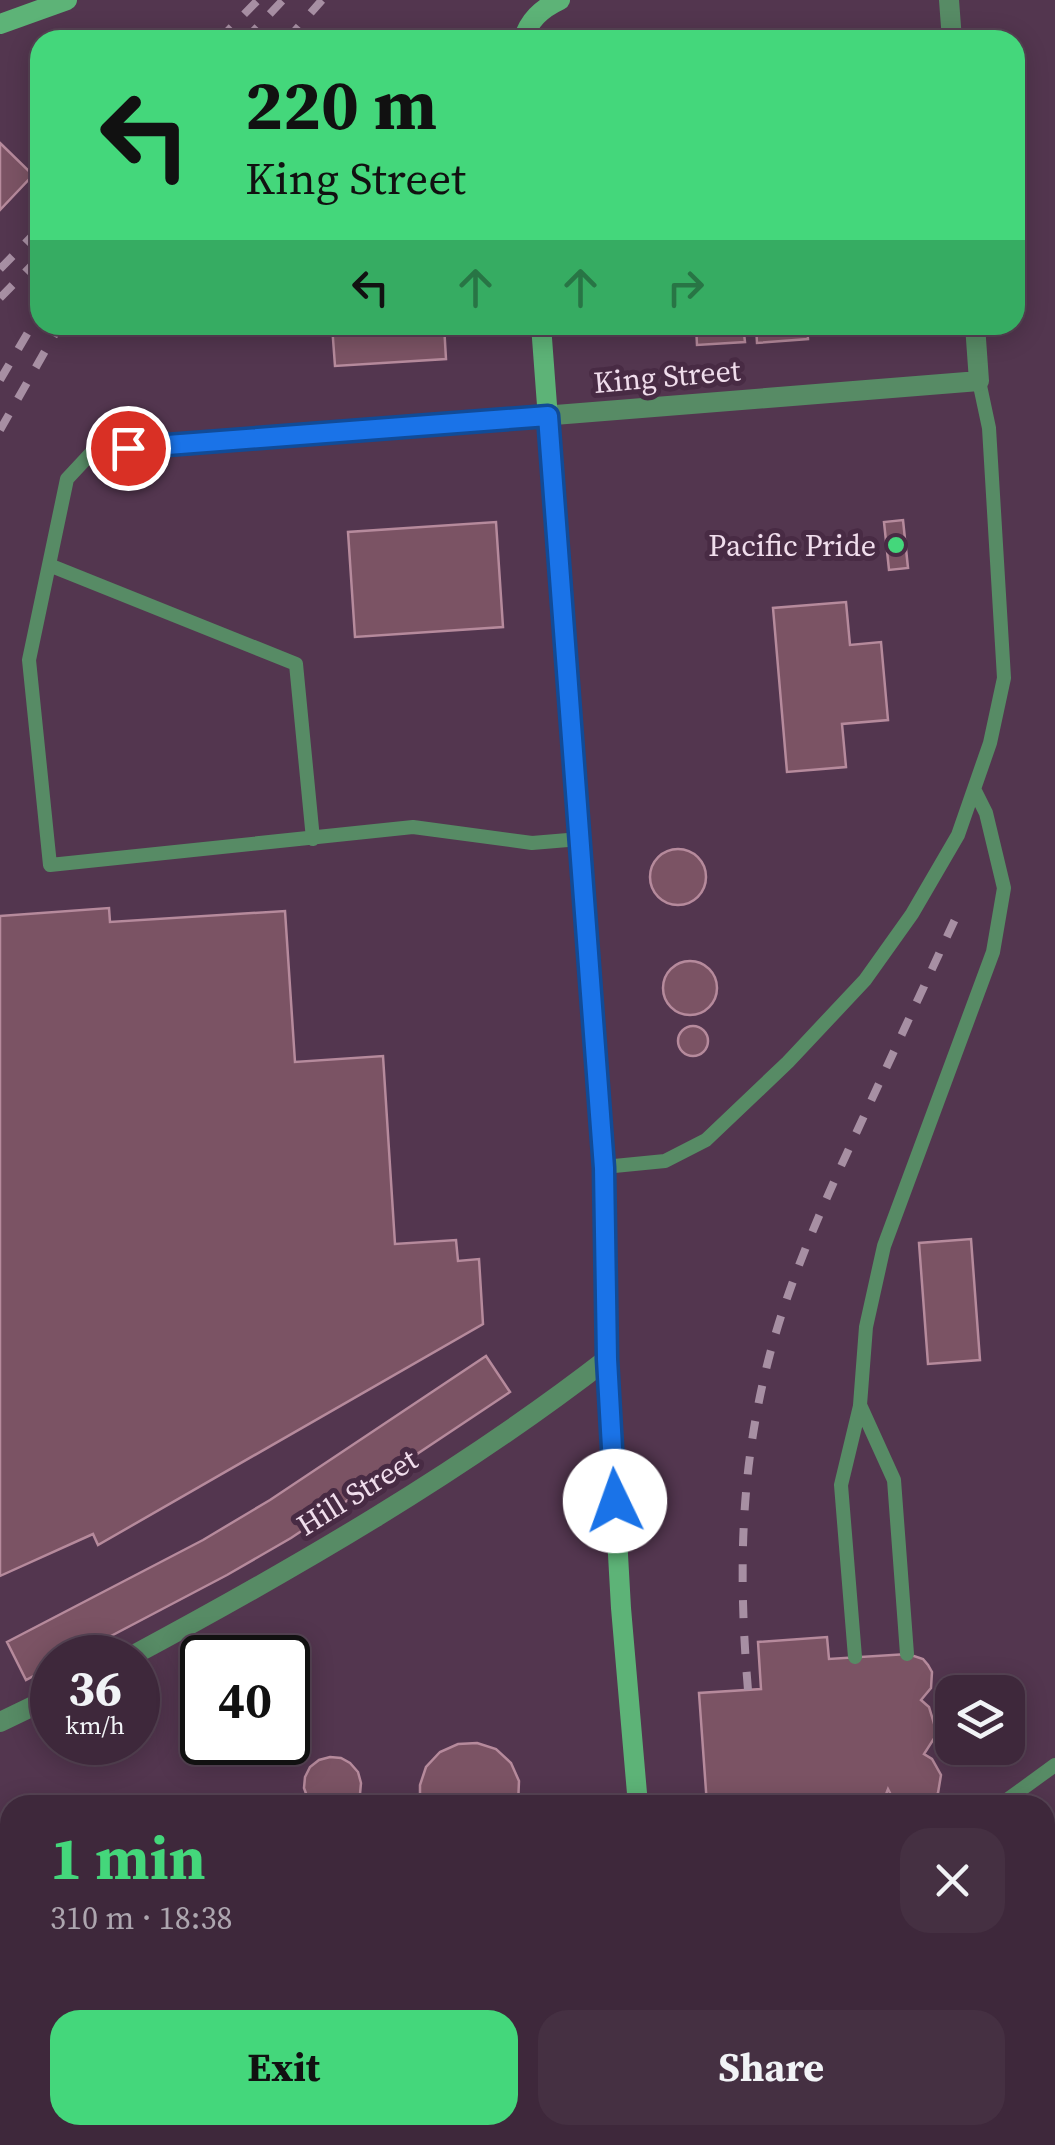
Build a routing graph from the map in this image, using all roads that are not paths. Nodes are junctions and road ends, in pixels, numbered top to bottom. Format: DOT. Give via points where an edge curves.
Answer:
graph roads {
  1 [pos="67,0"];
  2 [pos="948,0"];
  3 [pos="550,5"];
  4 [pos="0,24"];
  5 [pos="527,30"];
  6 [pos="951,30"];
  7 [pos="542,335"];
  8 [pos="976,335"];
  9 [pos="979,381"];
  10 [pos="548,416"];
  11 [pos="180,444"];
  12 [pos="49,565"];
  13 [pos="974,789"];
  14 [pos="314,838"];
  15 [pos="580,838"];
  16 [pos="604,1168"];
  17 [pos="607,1359"];
  18 [pos="860,1405"];
  19 [pos="160,1641"];
  20 [pos="907,1654"];
  21 [pos="855,1657"];
  22 [pos="30,1708"];
  23 [pos="0,1722"];
  24 [pos="1055,1765"];
  25 [pos="637,1795"];
  26 [pos="1014,1795"];
  1 -- 4 [label="street"];
  2 -- 6 [label="street"];
  3 -- 5 [label="street"];
  7 -- 10 [label="street"];
  8 -- 9 [label="street"];
  9 -- 10 [label="street, King Street"];
  9 -- 13 [label="lane" via="989,428 1004,678"];
  10 -- 11 [label="street, King Street"];
  10 -- 15 [label="street"];
  11 -- 12 [label="lane" via="94,450 67,478"];
  12 -- 14 [label="lane" via="296,664"];
  12 -- 14 [label="lane" via="29,660 50,865"];
  13 -- 16 [label="lane" via="958,835 912,914 865,980 788,1062 706,1140 665,1161"];
  13 -- 18 [label="lane" via="1004,888 994,952 884,1246 866,1328"];
  14 -- 15 [label="lane" via="413,828 532,843"];
  15 -- 16 [label="street"];
  16 -- 17 [label="street"];
  17 -- 19 [label="street, Hill Street" via="473,1455"];
  17 -- 25 [label="street"];
  18 -- 20 [label="lane" via="894,1480"];
  18 -- 21 [label="lane" via="841,1485"];
  22 -- 23 [label="street"];
  24 -- 26 [label="lane"];
}
